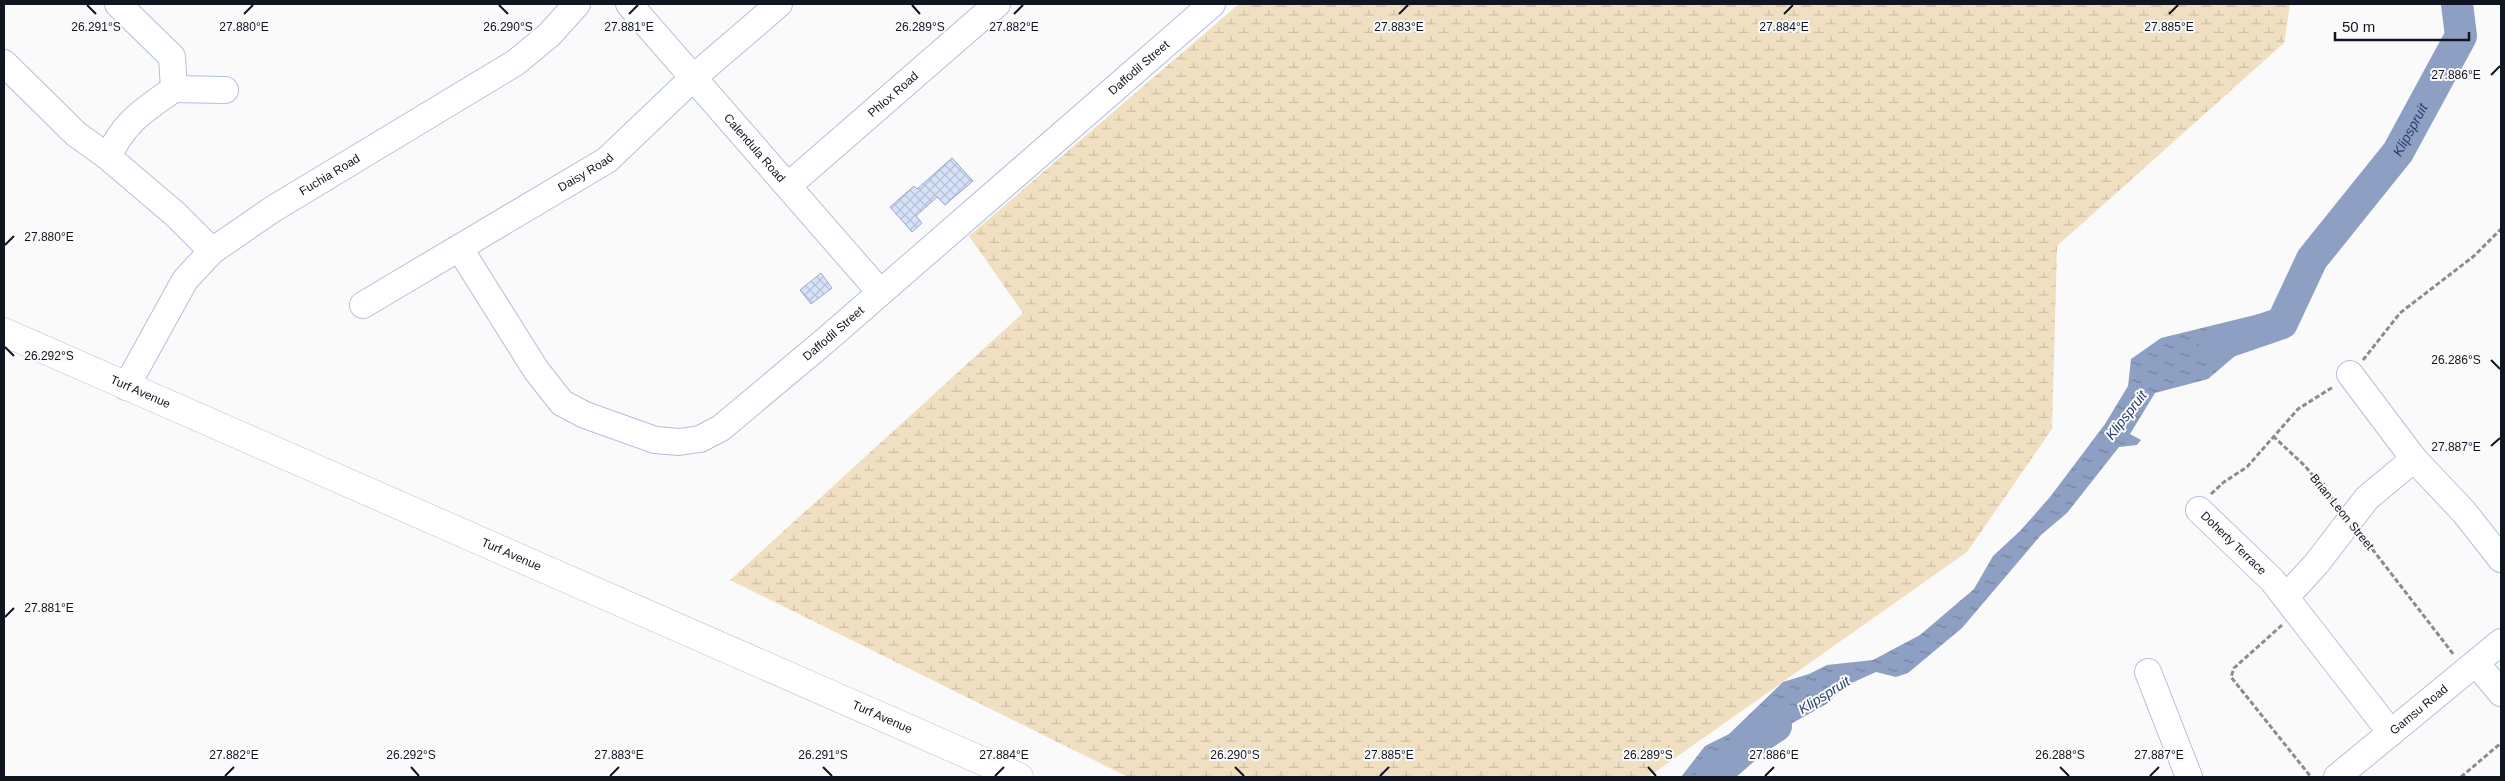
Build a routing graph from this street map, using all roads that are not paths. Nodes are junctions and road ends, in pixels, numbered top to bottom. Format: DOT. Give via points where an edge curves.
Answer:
graph roads {
  1 [pos="118,4"];
  2 [pos="577,4"];
  3 [pos="629,4"];
  4 [pos="779,4"];
  5 [pos="998,4"];
  6 [pos="1212,4"];
  7 [pos="4,63"];
  8 [pos="694,77"];
  9 [pos="174,89"];
  10 [pos="225,90"];
  11 [pos="108,157"];
  12 [pos="789,185"];
  13 [pos="460,249"];
  14 [pos="212,251"];
  15 [pos="880,292"];
  16 [pos="363,305"];
  17 [pos="4,332"];
  18 [pos="2350,374"];
  19 [pos="126,387"];
  20 [pos="2414,459"];
  21 [pos="2199,510"];
  22 [pos="2501,559"];
  23 [pos="2291,604"];
  24 [pos="2501,642"];
  25 [pos="2472,667"];
  26 [pos="2148,672"];
  27 [pos="2501,693"];
  28 [pos="2391,733"];
  29 [pos="1019,777"];
  30 [pos="2189,777"];
  31 [pos="2337,777"];
  1 -- 9 [label="street" via="172,57"];
  2 -- 14 [label="street, Fuchia Road" via="549,35 515,63 273,209"];
  3 -- 8 [label="street, Calendula Road"];
  4 -- 8 [label="street, Daisy Road"];
  5 -- 12 [label="street, Phlox Road"];
  6 -- 15 [label="street, Daffodil Street"];
  7 -- 11 [label="street" via="76,134"];
  8 -- 12 [label="street, Calendula Road"];
  8 -- 13 [label="street, Daisy Road" via="606,160"];
  9 -- 10 [label="street"];
  9 -- 11 [label="street" via="127,125"];
  11 -- 14 [label="street" via="175,214"];
  12 -- 15 [label="street, Calendula Road"];
  13 -- 15 [label="street, Daffodil Street" via="536,370 562,403 585,415 667,442 700,439 721,428"];
  13 -- 16 [label="street, Daisy Road"];
  14 -- 19 [label="street, Fuchia Road" via="185,280"];
  17 -- 19 [label="main road, Turf Avenue"];
  18 -- 20 [label="street"];
  19 -- 29 [label="main road, Turf Avenue"];
  20 -- 22 [label="street" via="2464,512"];
  20 -- 23 [label="street" via="2371,493 2317,563"];
  21 -- 23 [label="street, Doherty Terrace" via="2258,565"];
  23 -- 28 [label="street, Doherty Terrace"];
  24 -- 25 [label="street, Gamsu Road"];
  25 -- 27 [label="street"];
  25 -- 28 [label="street, Gamsu Road"];
  26 -- 30 [label="street"];
  28 -- 31 [label="street, Gamsu Road"];
}
